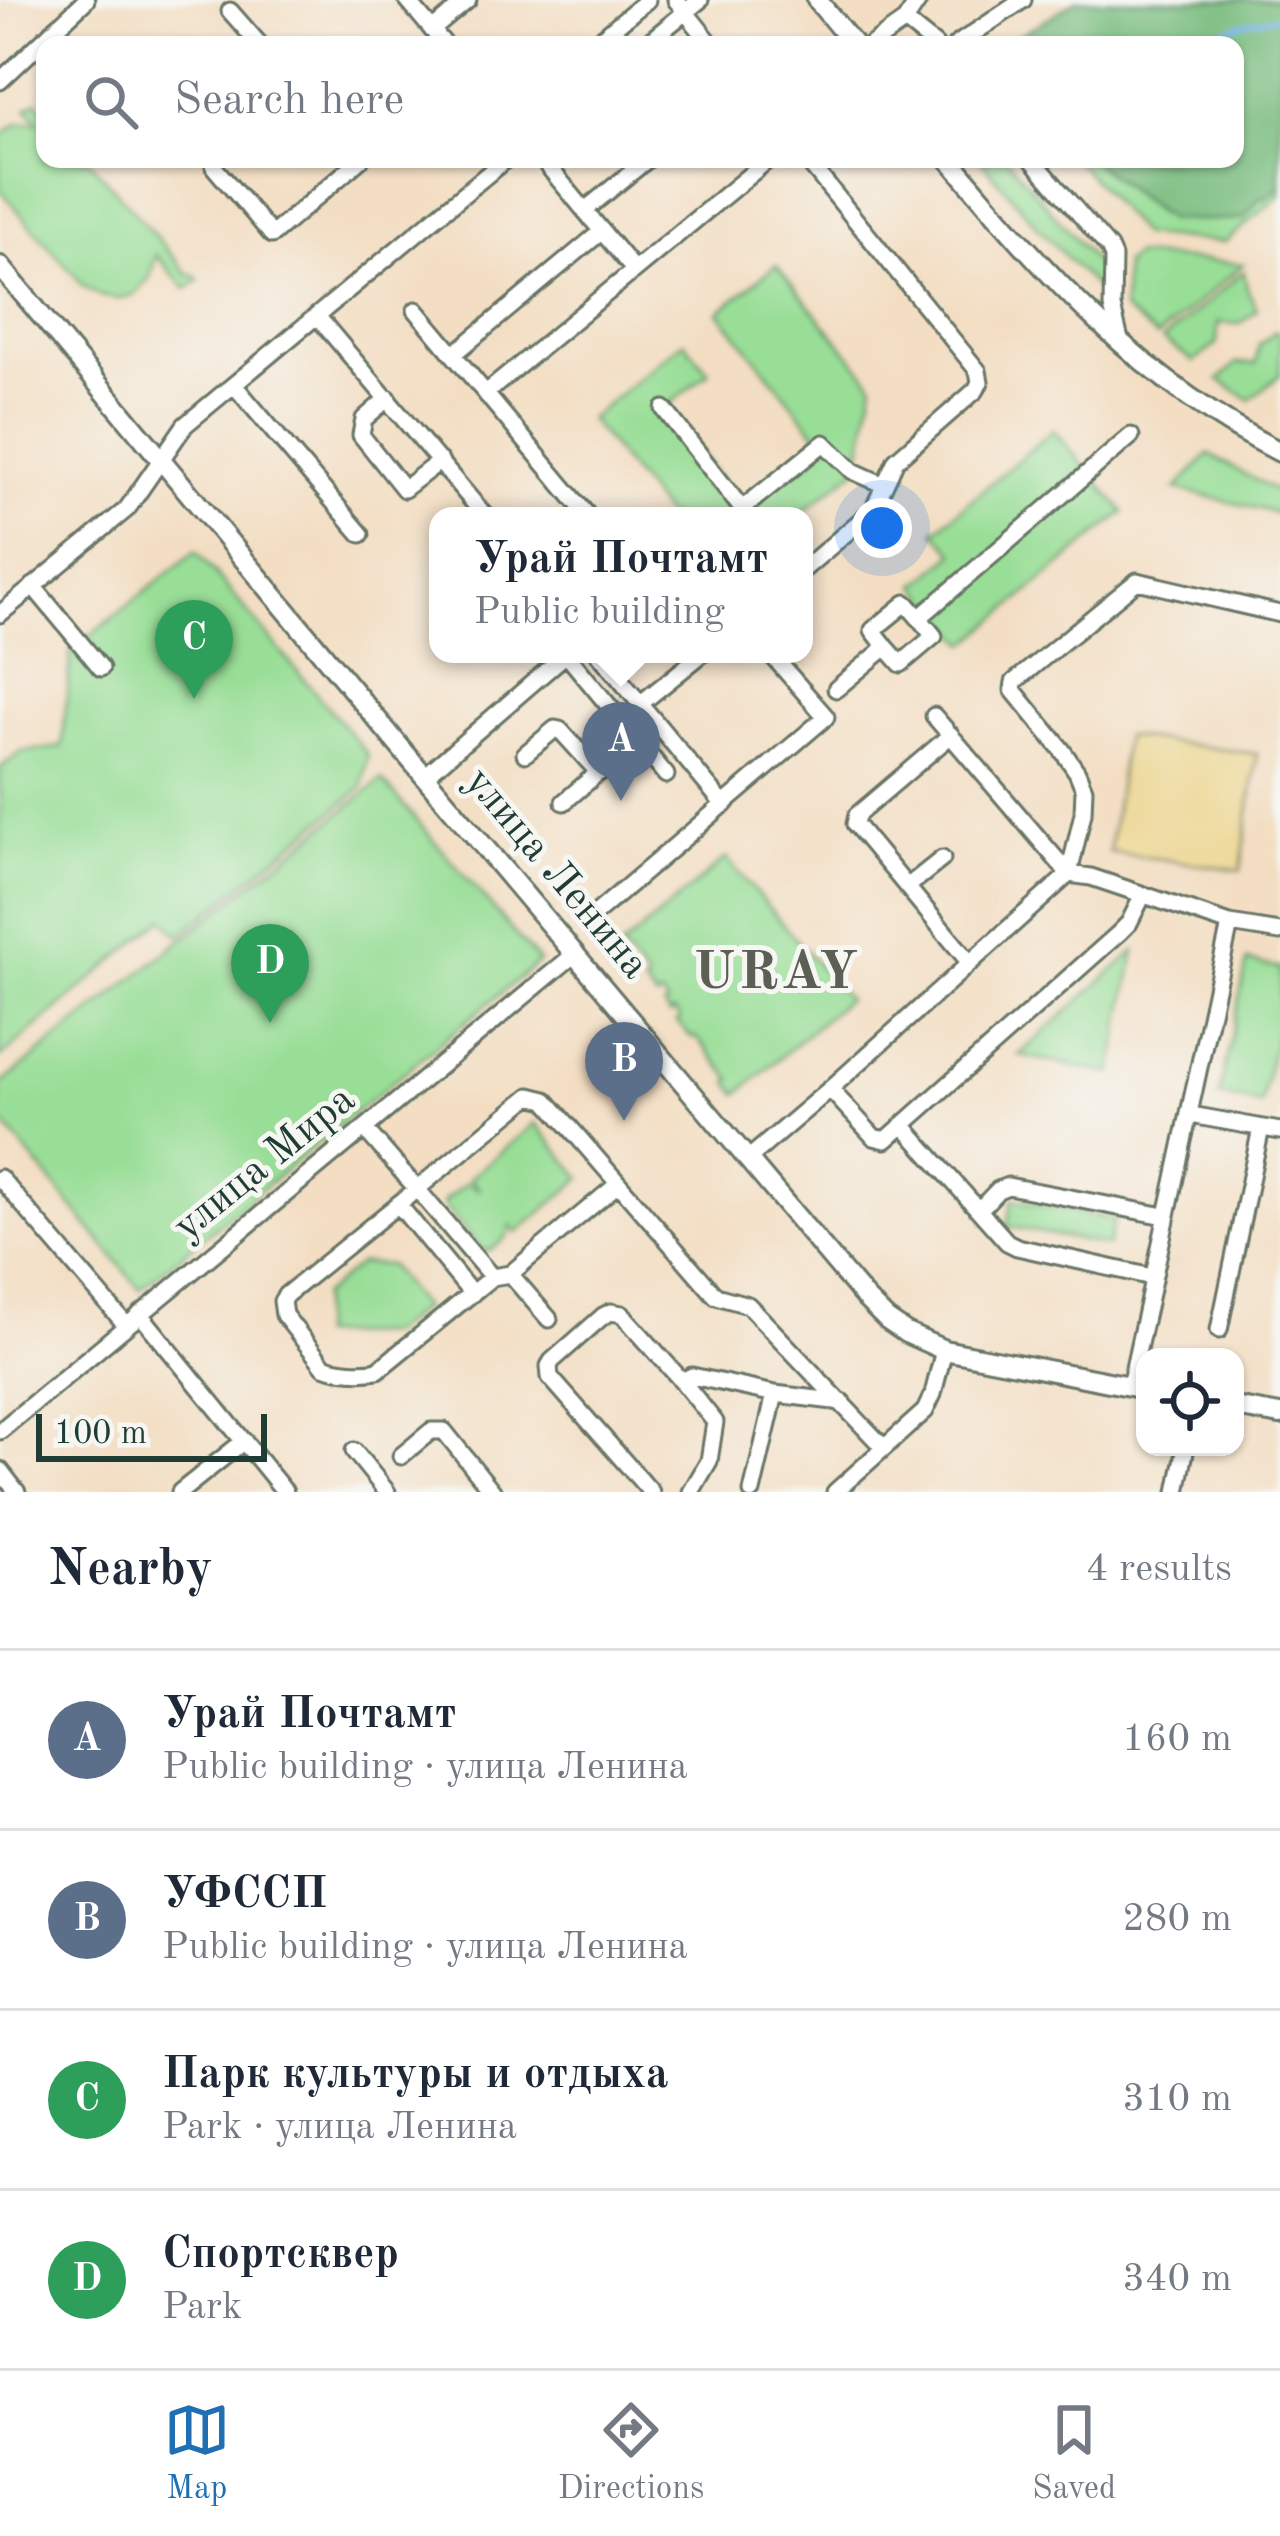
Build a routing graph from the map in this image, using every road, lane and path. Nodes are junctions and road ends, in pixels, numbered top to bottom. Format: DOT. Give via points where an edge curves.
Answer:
graph roads {
  1 [pos="86,0"];
  2 [pos="407,0"];
  3 [pos="468,0"];
  4 [pos="647,0"];
  5 [pos="700,0"];
  6 [pos="817,0"];
  7 [pos="919,0"];
  8 [pos="1023,0"];
  9 [pos="681,6"];
  10 [pos="230,11"];
  11 [pos="905,21"];
  12 [pos="432,30"];
  13 [pos="48,36"];
  14 [pos="252,36"];
  15 [pos="437,36"];
  16 [pos="604,36"];
  17 [pos="653,36"];
  18 [pos="705,36"];
  19 [pos="847,36"];
  20 [pos="884,36"];
  21 [pos="924,36"];
  22 [pos="969,36"];
  23 [pos="36,47"];
  24 [pos="0,81"];
  25 [pos="215,168"];
  26 [pos="350,168"];
  27 [pos="495,168"];
  28 [pos="550,168"];
  29 [pos="637,168"];
  30 [pos="759,168"];
  31 [pos="813,168"];
  32 [pos="957,168"];
  33 [pos="1040,168"];
  34 [pos="585,210"];
  35 [pos="602,231"];
  36 [pos="0,266"];
  37 [pos="634,270"];
  38 [pos="416,310"];
  39 [pos="317,316"];
  40 [pos="1121,343"];
  41 [pos="454,355"];
  42 [pos="234,385"];
  43 [pos="486,393"];
  44 [pos="388,398"];
  45 [pos="664,409"];
  46 [pos="1131,436"];
  47 [pos="1280,452"];
  48 [pos="161,459"];
  49 [pos="440,461"];
  50 [pos="884,485"];
  51 [pos="478,507"];
  52 [pos="581,507"];
  53 [pos="734,507"];
  54 [pos="745,507"];
  55 [pos="361,534"];
  56 [pos="813,560"];
  57 [pos="33,586"];
  58 [pos="0,614"];
  59 [pos="1280,614"];
  60 [pos="919,618"];
  61 [pos="886,647"];
  62 [pos="556,663"];
  63 [pos="573,663"];
  64 [pos="606,663"];
  65 [pos="692,663"];
  66 [pos="779,663"];
  67 [pos="101,668"];
  68 [pos="836,689"];
  69 [pos="643,707"];
  70 [pos="934,716"];
  71 [pos="951,735"];
  72 [pos="635,737"];
  73 [pos="525,754"];
  74 [pos="599,773"];
  75 [pos="666,775"];
  76 [pos="425,776"];
  77 [pos="563,802"];
  78 [pos="724,805"];
  79 [pos="942,859"];
  80 [pos="1070,874"];
  81 [pos="908,887"];
  82 [pos="1143,895"];
  83 [pos="587,921"];
  84 [pos="1230,925"];
  85 [pos="1280,932"];
  86 [pos="575,953"];
  87 [pos="970,963"];
  88 [pos="830,1089"];
  89 [pos="1191,1115"];
  90 [pos="903,1125"];
  91 [pos="1261,1128"];
  92 [pos="365,1129"];
  93 [pos="1280,1131"];
  94 [pos="748,1159"];
  95 [pos="0,1178"];
  96 [pos="618,1184"];
  97 [pos="417,1189"];
  98 [pos="398,1204"];
  99 [pos="979,1210"];
  100 [pos="1165,1216"];
  101 [pos="501,1275"];
  102 [pos="1152,1276"];
  103 [pos="472,1294"];
  104 [pos="133,1319"];
  105 [pos="549,1319"];
  106 [pos="1219,1330"];
  107 [pos="1143,1348"];
  108 [pos="944,1350"];
  109 [pos="814,1372"];
  110 [pos="682,1381"];
  111 [pos="1136,1388"];
  112 [pos="781,1395"];
  113 [pos="842,1402"];
  114 [pos="1244,1409"];
  115 [pos="1280,1415"];
  116 [pos="0,1431"];
  117 [pos="244,1442"];
  118 [pos="883,1447"];
  119 [pos="354,1451"];
  120 [pos="401,1456"];
  121 [pos="1184,1456"];
  122 [pos="0,1470"];
  123 [pos="17,1492"];
  124 [pos="180,1492"];
  125 [pos="285,1492"];
  126 [pos="387,1492"];
  127 [pos="493,1492"];
  128 [pos="651,1492"];
  129 [pos="691,1492"];
  130 [pos="752,1492"];
  131 [pos="835,1492"];
  132 [pos="1177,1492"];
  1 -- 13 [label="street"];
  2 -- 12 [label="street"];
  3 -- 12 [label="street"];
  4 -- 16 [label="street"];
  5 -- 9 [label="street"];
  6 -- 19 [label="main road"];
  7 -- 11 [label="street"];
  8 -- 22 [label="street"];
  9 -- 17 [label="street"];
  9 -- 18 [label="street"];
  10 -- 14 [label="street"];
  11 -- 20 [label="street"];
  11 -- 21 [label="street"];
  12 -- 15 [label="street"];
  23 -- 24 [label="street"];
  25 -- 26 [label="street" via="272,235"];
  27 -- 39 [label="street"];
  28 -- 34 [label="street"];
  29 -- 34 [label="street"];
  30 -- 37 [label="street"];
  31 -- 50 [label="street" via="978,371 976,390 896,460"];
  32 -- 40 [label="main road" via="1060,287"];
  33 -- 40 [label="street" via="1109,248"];
  34 -- 35 [label="street"];
  35 -- 37 [label="street"];
  35 -- 41 [label="street"];
  36 -- 48 [label="main road, улица Ленина"];
  37 -- 43 [label="street"];
  38 -- 41 [label="street"];
  39 -- 42 [label="street"];
  39 -- 44 [label="street"];
  40 -- 47 [label="main road"];
  41 -- 43 [label="street"];
  42 -- 48 [label="street" via="185,425"];
  42 -- 55 [label="street"];
  43 -- 52 [label="street"];
  44 -- 49 [label="street"];
  44 -- 49 [label="street" via="364,419 361,435 408,493"];
  45 -- 53 [label="street"];
  46 -- 60 [label="street"];
  48 -- 57 [label="street" via="127,508"];
  48 -- 76 [label="main road, улица Ленина"];
  49 -- 51 [label="street"];
  50 -- 54 [label="street" via="824,443"];
  50 -- 56 [label="street" via="873,510"];
  57 -- 58 [label="street"];
  57 -- 67 [label="street"];
  59 -- 80 [label="street" via="1137,580 1015,682 1013,690 1084,789"];
  60 -- 61 [label="street" via="906,603 873,630"];
  60 -- 61 [label="street" via="934,636 901,664"];
  61 -- 68 [label="street"];
  62 -- 76 [label="street"];
  63 -- 72 [label="street"];
  64 -- 69 [label="street"];
  65 -- 69 [label="street"];
  66 -- 78 [label="street" via="826,717"];
  69 -- 72 [label="street"];
  69 -- 78 [label="street"];
  70 -- 71 [label="street"];
  71 -- 80 [label="street"];
  71 -- 81 [label="street" via="857,815 855,824"];
  72 -- 74 [label="street"];
  72 -- 75 [label="street"];
  73 -- 74 [label="street" via="560,730"];
  74 -- 77 [label="street"];
  76 -- 86 [label="main road, улица Ленина"];
  78 -- 83 [label="street"];
  79 -- 81 [label="street"];
  80 -- 82 [label="street"];
  80 -- 87 [label="street"];
  81 -- 87 [label="street"];
  82 -- 84 [label="street"];
  82 -- 90 [label="street" via="1119,933"];
  84 -- 85 [label="street"];
  84 -- 89 [label="street"];
  86 -- 92 [label="street, улица Мира"];
  86 -- 94 [label="main road, улица Ленина"];
  87 -- 88 [label="street"];
  88 -- 90 [label="street" via="874,1138 886,1140"];
  88 -- 94 [label="street"];
  89 -- 91 [label="street"];
  89 -- 100 [label="street"];
  90 -- 99 [label="street"];
  91 -- 93 [label="street"];
  91 -- 106 [label="street"];
  92 -- 97 [label="street"];
  92 -- 104 [label="street, улица Мира"];
  94 -- 108 [label="main road, улица Ленина" via="887,1320"];
  95 -- 104 [label="street"];
  96 -- 97 [label="street" via="547,1100 530,1096"];
  96 -- 101 [label="street"];
  96 -- 109 [label="street" via="716,1296 748,1305"];
  97 -- 98 [label="street"];
  97 -- 101 [label="street"];
  98 -- 103 [label="street"];
  98 -- 103 [label="street" via="282,1301 324,1366 378,1370"];
  99 -- 100 [label="street" via="1008,1186"];
  99 -- 102 [label="street" via="1017,1247"];
  100 -- 102 [label="street"];
  101 -- 103 [label="street"];
  101 -- 105 [label="street"];
  102 -- 107 [label="street"];
  104 -- 116 [label="street, улица Мира"];
  104 -- 117 [label="street"];
  108 -- 111 [label="main road, улица Ленина"];
  108 -- 118 [label="street" via="929,1404"];
  109 -- 112 [label="street"];
  109 -- 113 [label="street"];
  110 -- 112 [label="street" via="692,1376"];
  110 -- 128 [label="street" via="616,1312 549,1366 550,1377"];
  110 -- 129 [label="street" via="715,1422 709,1461"];
  112 -- 113 [label="street"];
  112 -- 130 [label="street"];
  113 -- 118 [label="street"];
  114 -- 115 [label="main road"];
  117 -- 124 [label="street"];
  117 -- 125 [label="street"];
  118 -- 131 [label="street"];
  119 -- 126 [label="street"];
  120 -- 127 [label="street" via="431,1431 444,1431"];
  121 -- 132 [label="street"];
  122 -- 123 [label="street"];
}
